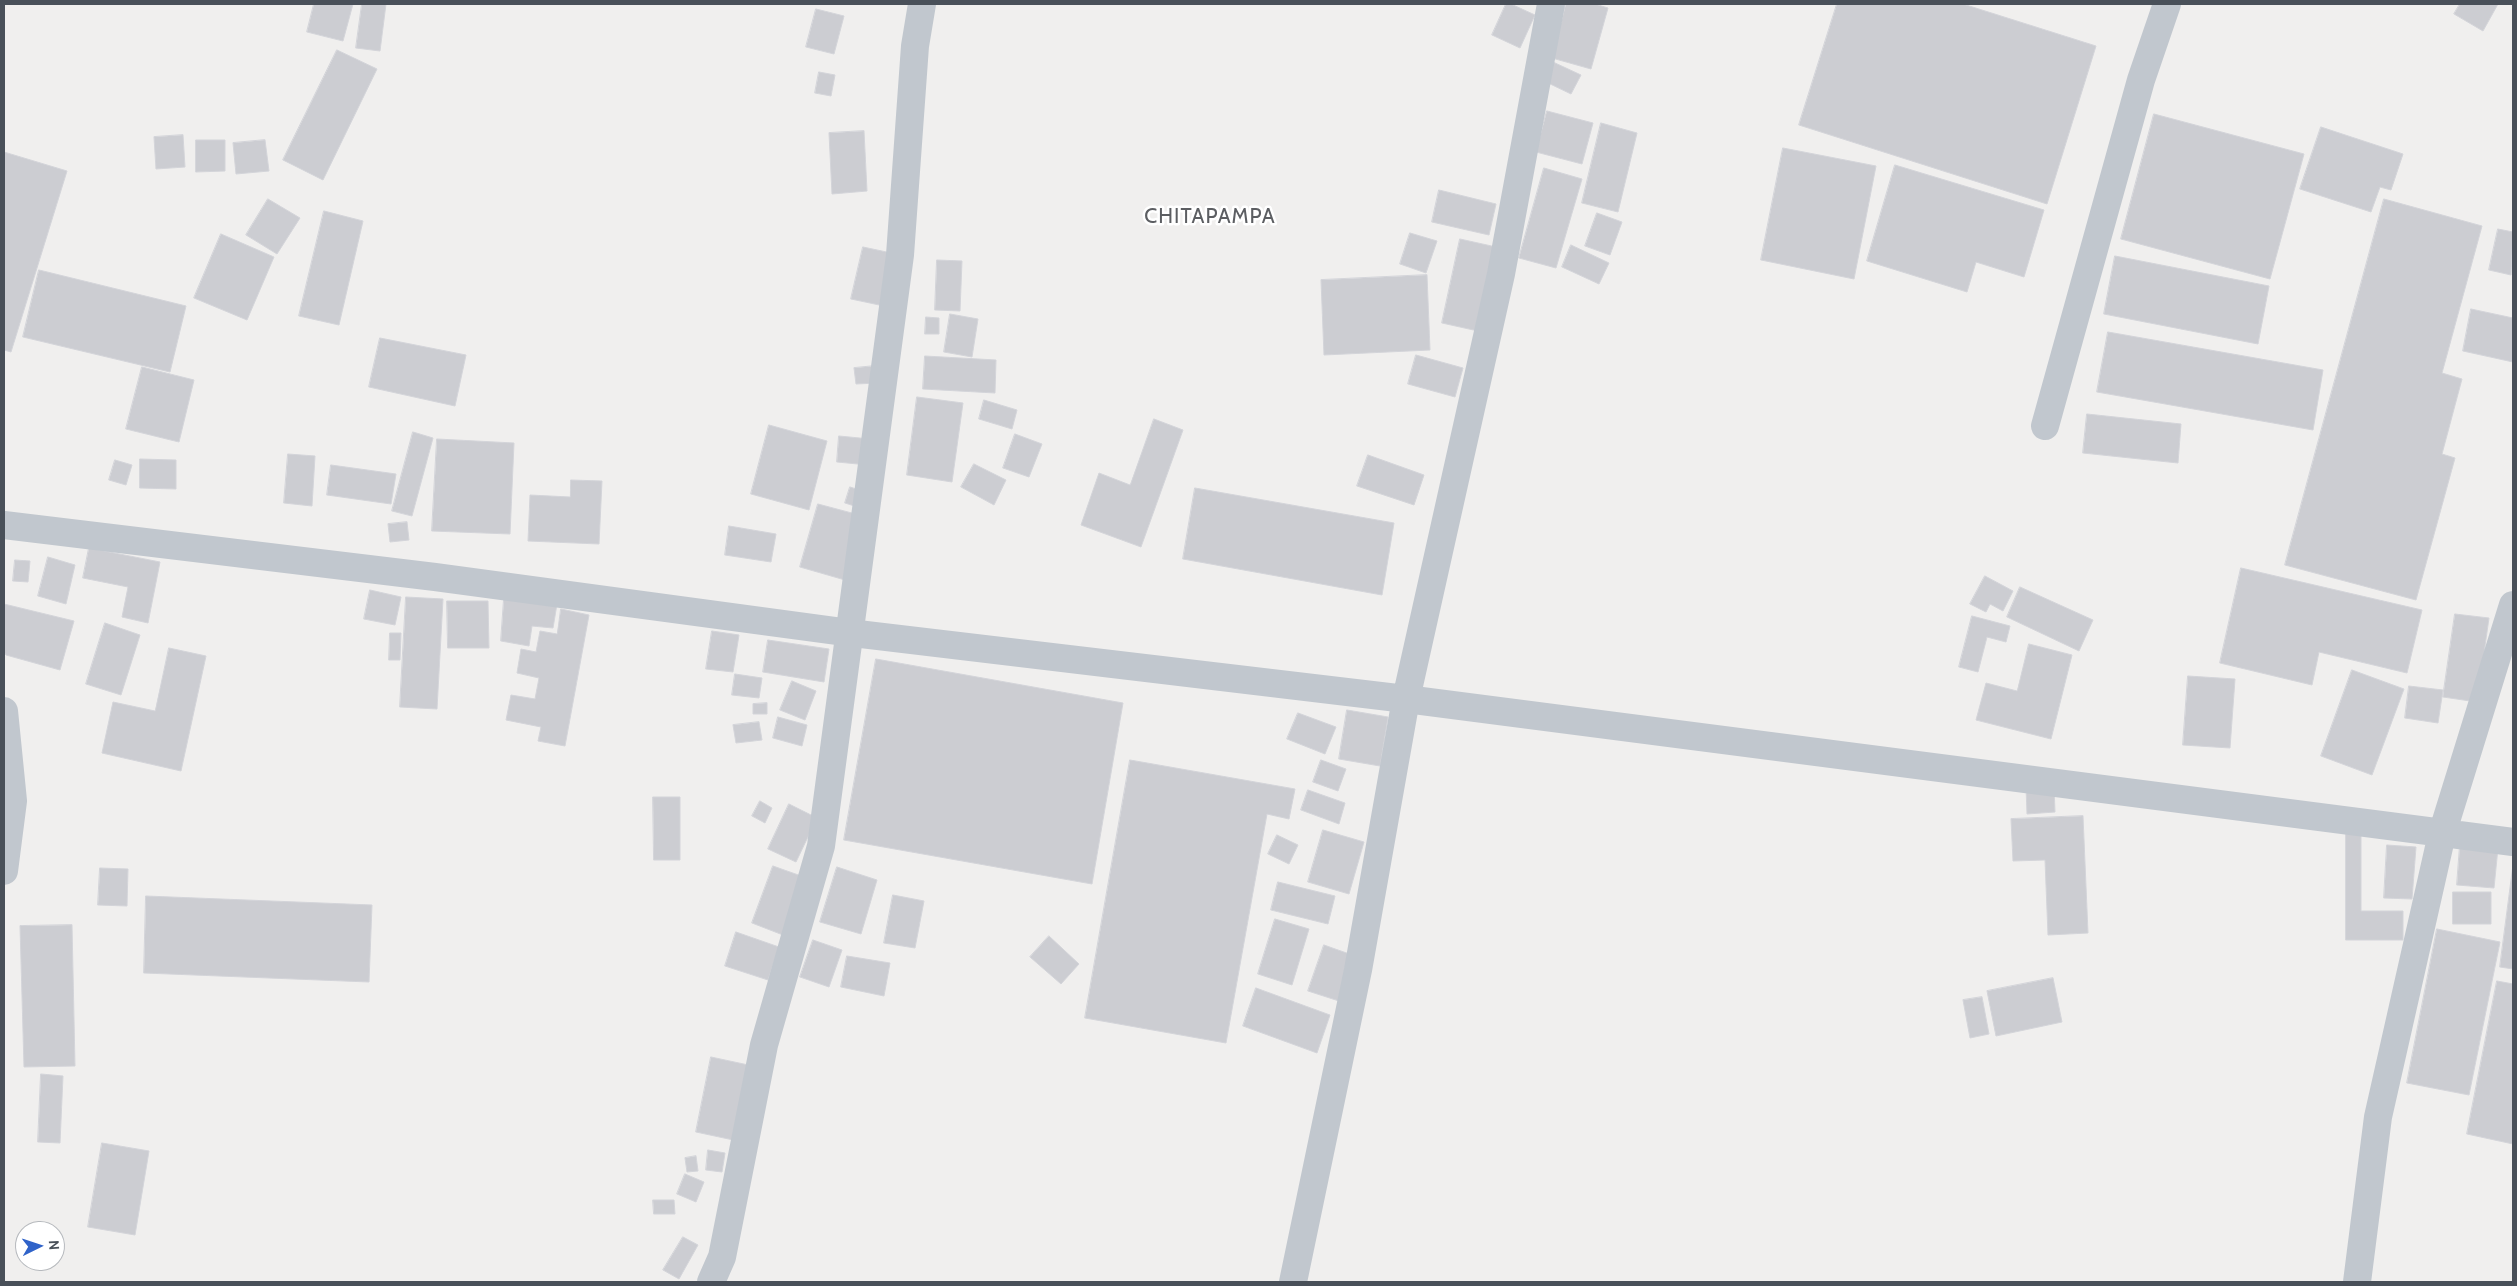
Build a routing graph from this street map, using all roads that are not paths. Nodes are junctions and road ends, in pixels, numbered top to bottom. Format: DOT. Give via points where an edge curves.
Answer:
graph roads {
  1 [pos="922,4"];
  2 [pos="1551,4"];
  3 [pos="2167,4"];
  4 [pos="2045,426"];
  5 [pos="4,525"];
  6 [pos="2513,605"];
  7 [pos="851,633"];
  8 [pos="1406,699"];
  9 [pos="4,711"];
  10 [pos="2442,834"];
  11 [pos="2513,842"];
  12 [pos="4,871"];
  13 [pos="711,1282"];
  14 [pos="1293,1282"];
  15 [pos="2357,1282"];
  1 -- 7 [label="street" via="914,46 900,255"];
  2 -- 8 [label="street" via="1501,274"];
  3 -- 4 [label="street" via="2141,80"];
  5 -- 7 [label="street" via="425,576"];
  6 -- 10 [label="street"];
  7 -- 8 [label="street"];
  7 -- 13 [label="street" via="821,846 764,1045 722,1257"];
  8 -- 10 [label="street"];
  8 -- 14 [label="street" via="1358,970"];
  9 -- 12 [label="street" via="13,802"];
  10 -- 11 [label="street"];
  10 -- 15 [label="street" via="2378,1117"];
}
